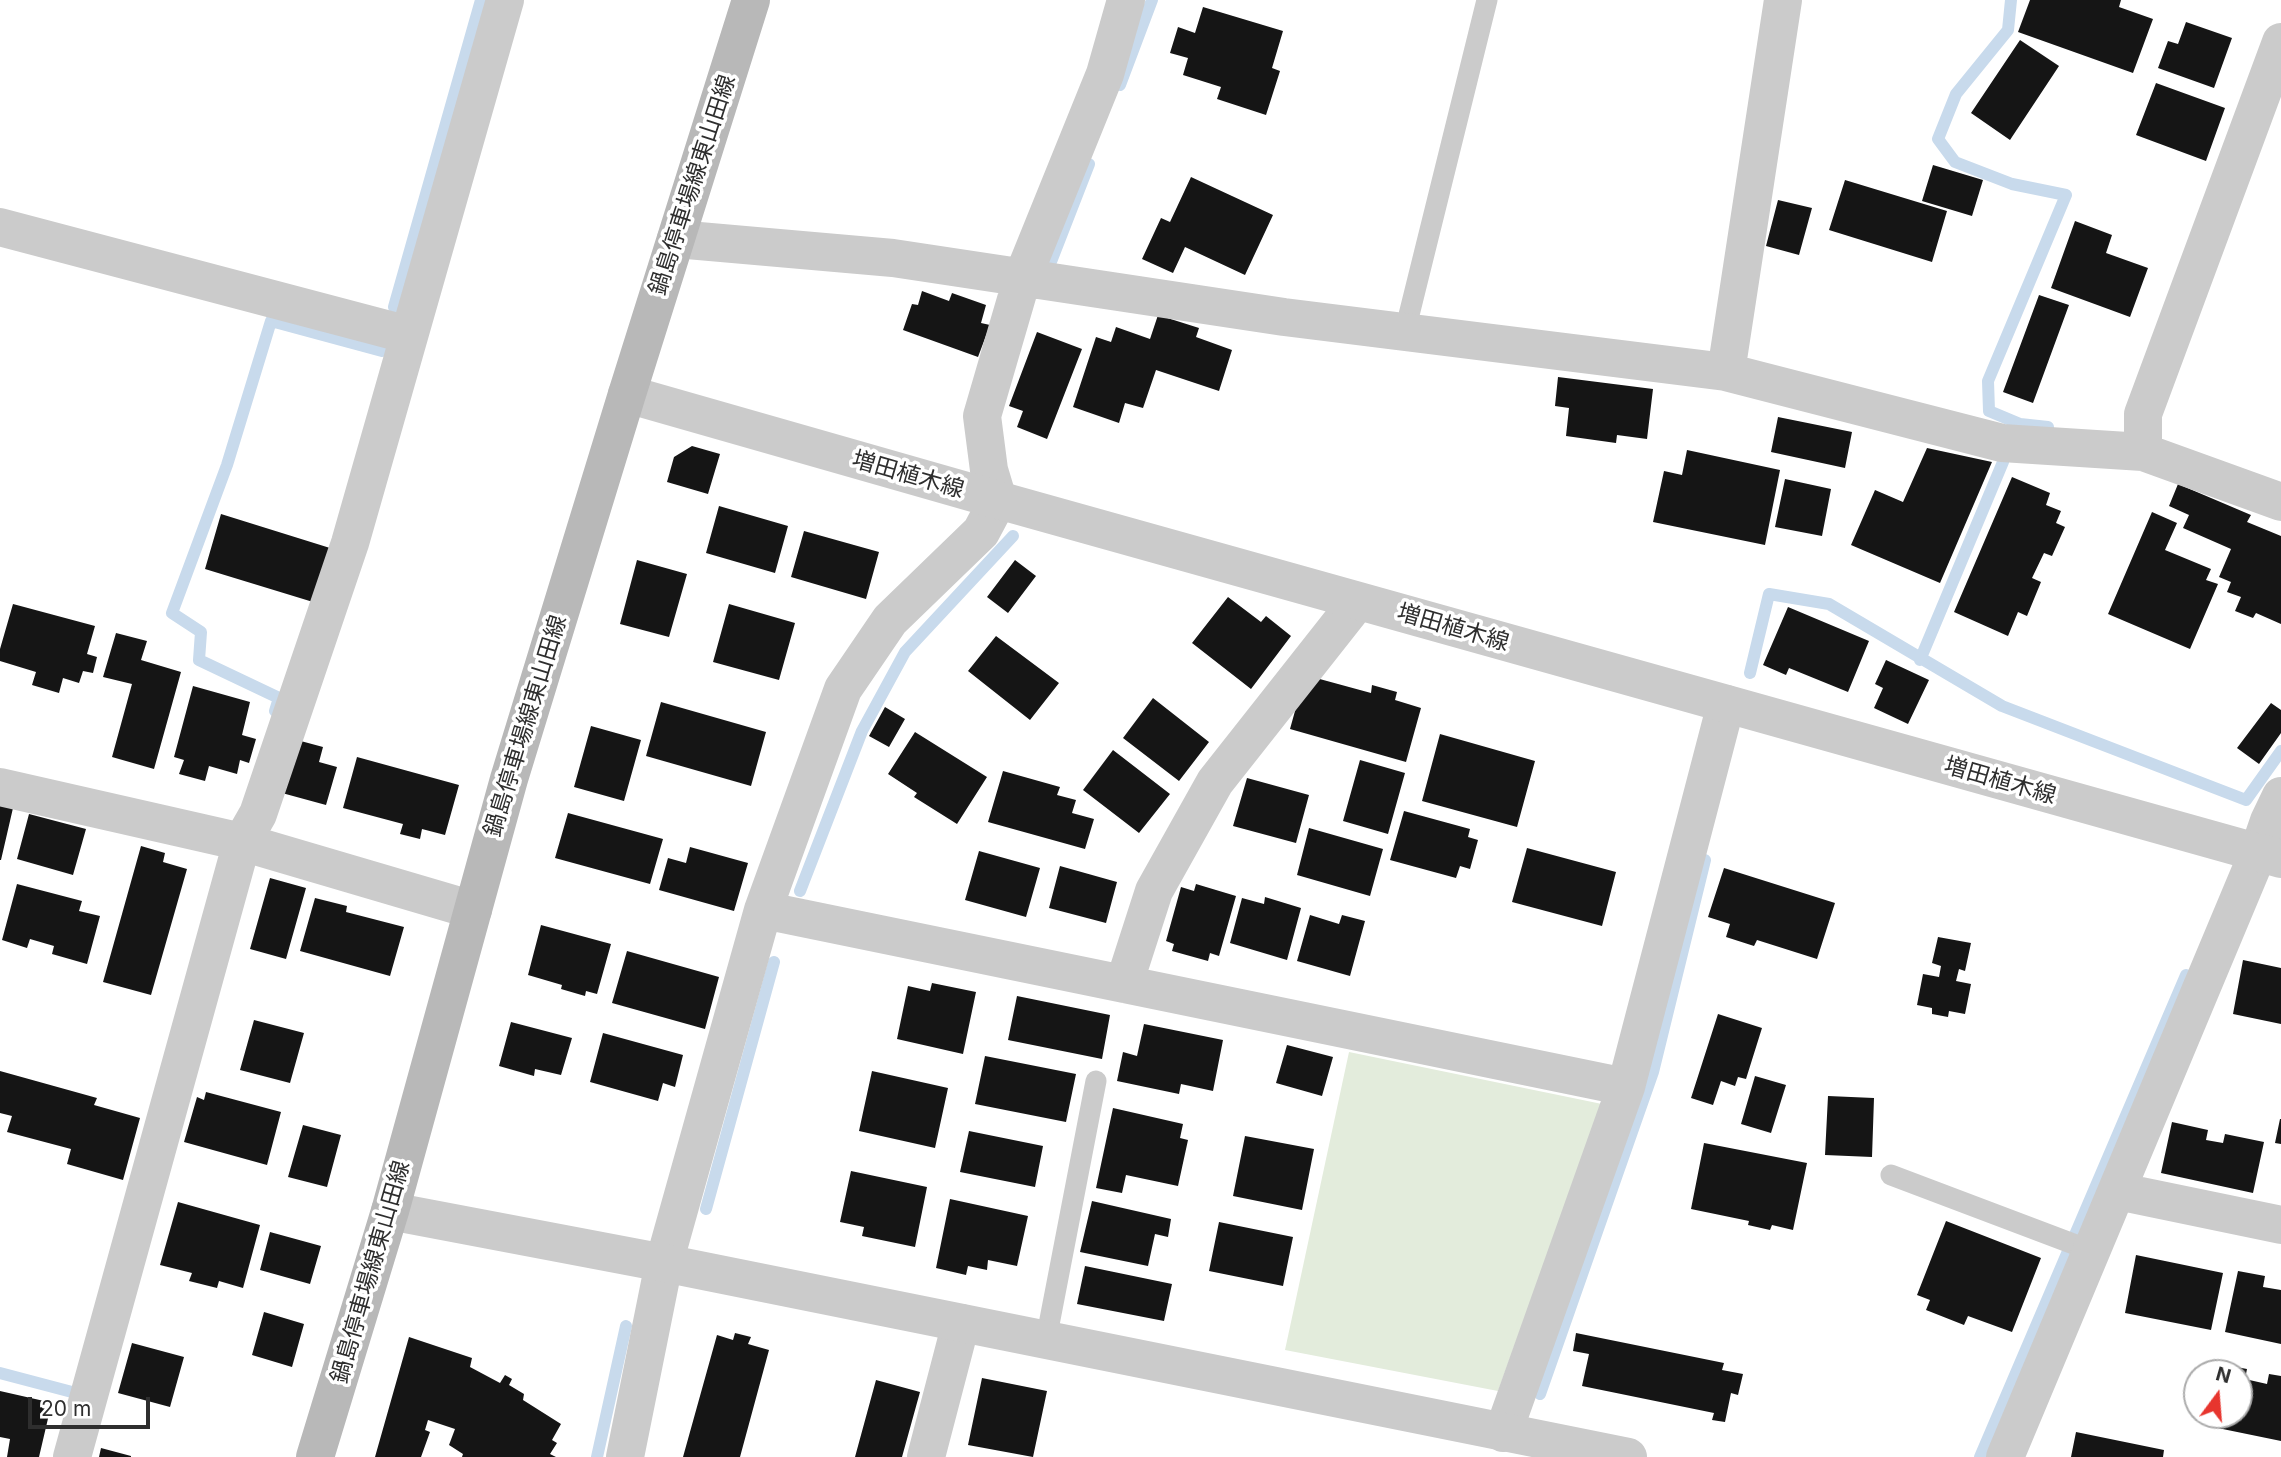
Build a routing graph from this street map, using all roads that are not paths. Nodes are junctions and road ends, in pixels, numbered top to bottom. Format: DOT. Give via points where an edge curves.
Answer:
graph roads {
  1 [pos="505,0"];
  2 [pos="751,0"];
  3 [pos="1126,0"];
  4 [pos="1487,0"];
  5 [pos="1783,0"];
  6 [pos="2281,42"];
  7 [pos="0,227"];
  8 [pos="676,239"];
  9 [pos="1038,281"];
  10 [pos="1405,331"];
  11 [pos="409,335"];
  12 [pos="1726,372"];
  13 [pos="627,394"];
  14 [pos="2143,452"];
  15 [pos="998,500"];
  16 [pos="2281,502"];
  17 [pos="1357,601"];
  18 [pos="1726,704"];
  19 [pos="0,787"];
  20 [pos="2281,796"];
  21 [pos="255,835"];
  22 [pos="2269,856"];
  23 [pos="473,910"];
  24 [pos="763,910"];
  25 [pos="1124,984"];
  26 [pos="1096,1081"];
  27 [pos="1626,1087"];
  28 [pos="1891,1175"];
  29 [pos="2117,1191"];
  30 [pos="390,1210"];
  31 [pos="2281,1226"];
  32 [pos="2077,1246"];
  33 [pos="664,1263"];
  34 [pos="961,1323"];
  35 [pos="1046,1340"];
  36 [pos="1503,1433"];
  37 [pos="72,1457"];
  38 [pos="315,1457"];
  39 [pos="625,1457"];
  40 [pos="926,1457"];
  41 [pos="1628,1457"];
  42 [pos="2005,1457"];
  1 -- 11 [label="street"];
  2 -- 8 [label="main road, 鍋島停車場線東山田線"];
  3 -- 9 [label="street"];
  4 -- 10 [label="lane"];
  5 -- 12 [label="street"];
  6 -- 14 [label="street" via="2143,414"];
  7 -- 11 [label="street"];
  8 -- 9 [label="street" via="893,258"];
  8 -- 13 [label="main road, 鍋島停車場線東山田線"];
  9 -- 10 [label="street"];
  9 -- 15 [label="street" via="982,416"];
  10 -- 12 [label="street"];
  11 -- 21 [label="street" via="349,543"];
  12 -- 14 [label="street" via="2002,443"];
  13 -- 15 [label="street, 増田植木線"];
  13 -- 23 [label="main road, 鍋島停車場線東山田線"];
  14 -- 16 [label="street"];
  15 -- 17 [label="street, 増田植木線"];
  15 -- 24 [label="street" via="981,532 891,620 843,689"];
  17 -- 18 [label="street, 増田植木線"];
  17 -- 25 [label="street" via="1215,782 1154,891"];
  18 -- 22 [label="street, 増田植木線"];
  18 -- 27 [label="street"];
  19 -- 21 [label="street"];
  20 -- 22 [label="street" via="2269,821"];
  21 -- 23 [label="street"];
  21 -- 37 [label="street"];
  22 -- 29 [label="street"];
  23 -- 30 [label="main road, 鍋島停車場線東山田線"];
  24 -- 25 [label="street"];
  24 -- 33 [label="street"];
  25 -- 27 [label="street"];
  26 -- 35 [label="lane"];
  27 -- 36 [label="street"];
  28 -- 32 [label="lane"];
  29 -- 31 [label="street"];
  29 -- 32 [label="street"];
  30 -- 33 [label="street"];
  30 -- 38 [label="main road, 鍋島停車場線東山田線"];
  32 -- 42 [label="street"];
  33 -- 34 [label="street"];
  33 -- 39 [label="street"];
  34 -- 35 [label="street"];
  34 -- 40 [label="street"];
  35 -- 36 [label="street"];
  36 -- 41 [label="street"];
}
